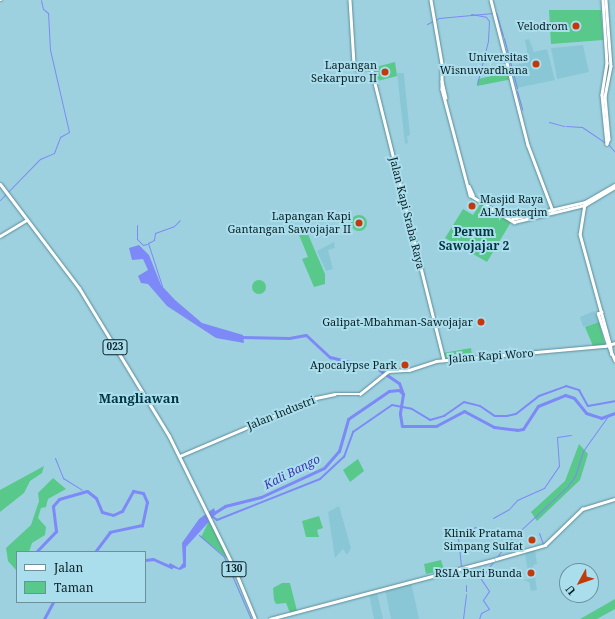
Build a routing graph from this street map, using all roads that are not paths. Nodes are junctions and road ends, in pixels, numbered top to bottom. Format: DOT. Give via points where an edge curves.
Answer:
graph roads {
  1 [pos="350,0"];
  2 [pos="431,0"];
  3 [pos="492,0"];
  4 [pos="605,0"];
  5 [pos="603,112"];
  6 [pos="607,112"];
  7 [pos="0,184"];
  8 [pos="615,186"];
  9 [pos="585,203"];
  10 [pos="553,210"];
  11 [pos="28,220"];
  12 [pos="0,236"];
  13 [pos="615,343"];
  14 [pos="610,346"];
  15 [pos="444,360"];
  16 [pos="615,361"];
  17 [pos="380,377"];
  18 [pos="180,456"];
  19 [pos="615,499"];
  20 [pos="206,511"];
  21 [pos="496,559"];
  22 [pos="493,560"];
  23 [pos="255,619"];
  24 [pos="270,619"];
  1 -- 15 [label="street, Jalan Kapi Sraba Raya" via="354,64 357,69 371,67"];
  2 -- 10 [label="street" via="442,82 470,194 514,221"];
  3 -- 10 [label="street" via="528,145"];
  4 -- 5 [label="street" via="607,63 602,96"];
  4 -- 6 [label="street" via="611,66 605,96"];
  5 -- 6 [label="street"];
  5 -- 6 [label="street" via="607,144"];
  7 -- 11 [label="main road, 023"];
  8 -- 9 [label="street"];
  9 -- 10 [label="street"];
  9 -- 14 [label="street" via="580,234 601,312 598,314"];
  11 -- 12 [label="street"];
  11 -- 18 [label="main road, 023" via="79,288"];
  13 -- 14 [label="main road"];
  14 -- 15 [label="street, Jalan Kapi Woro"];
  14 -- 16 [label="main road"];
  15 -- 17 [label="street, Jalan Kapi Woro" via="385,373"];
  17 -- 18 [label="street, Jalan Industri" via="360,394 316,398"];
  18 -- 20 [label="main road, 023"];
  19 -- 21 [label="street" via="582,509 544,545"];
  20 -- 23 [label="main road, 130"];
  22 -- 24 [label="street"];
}
